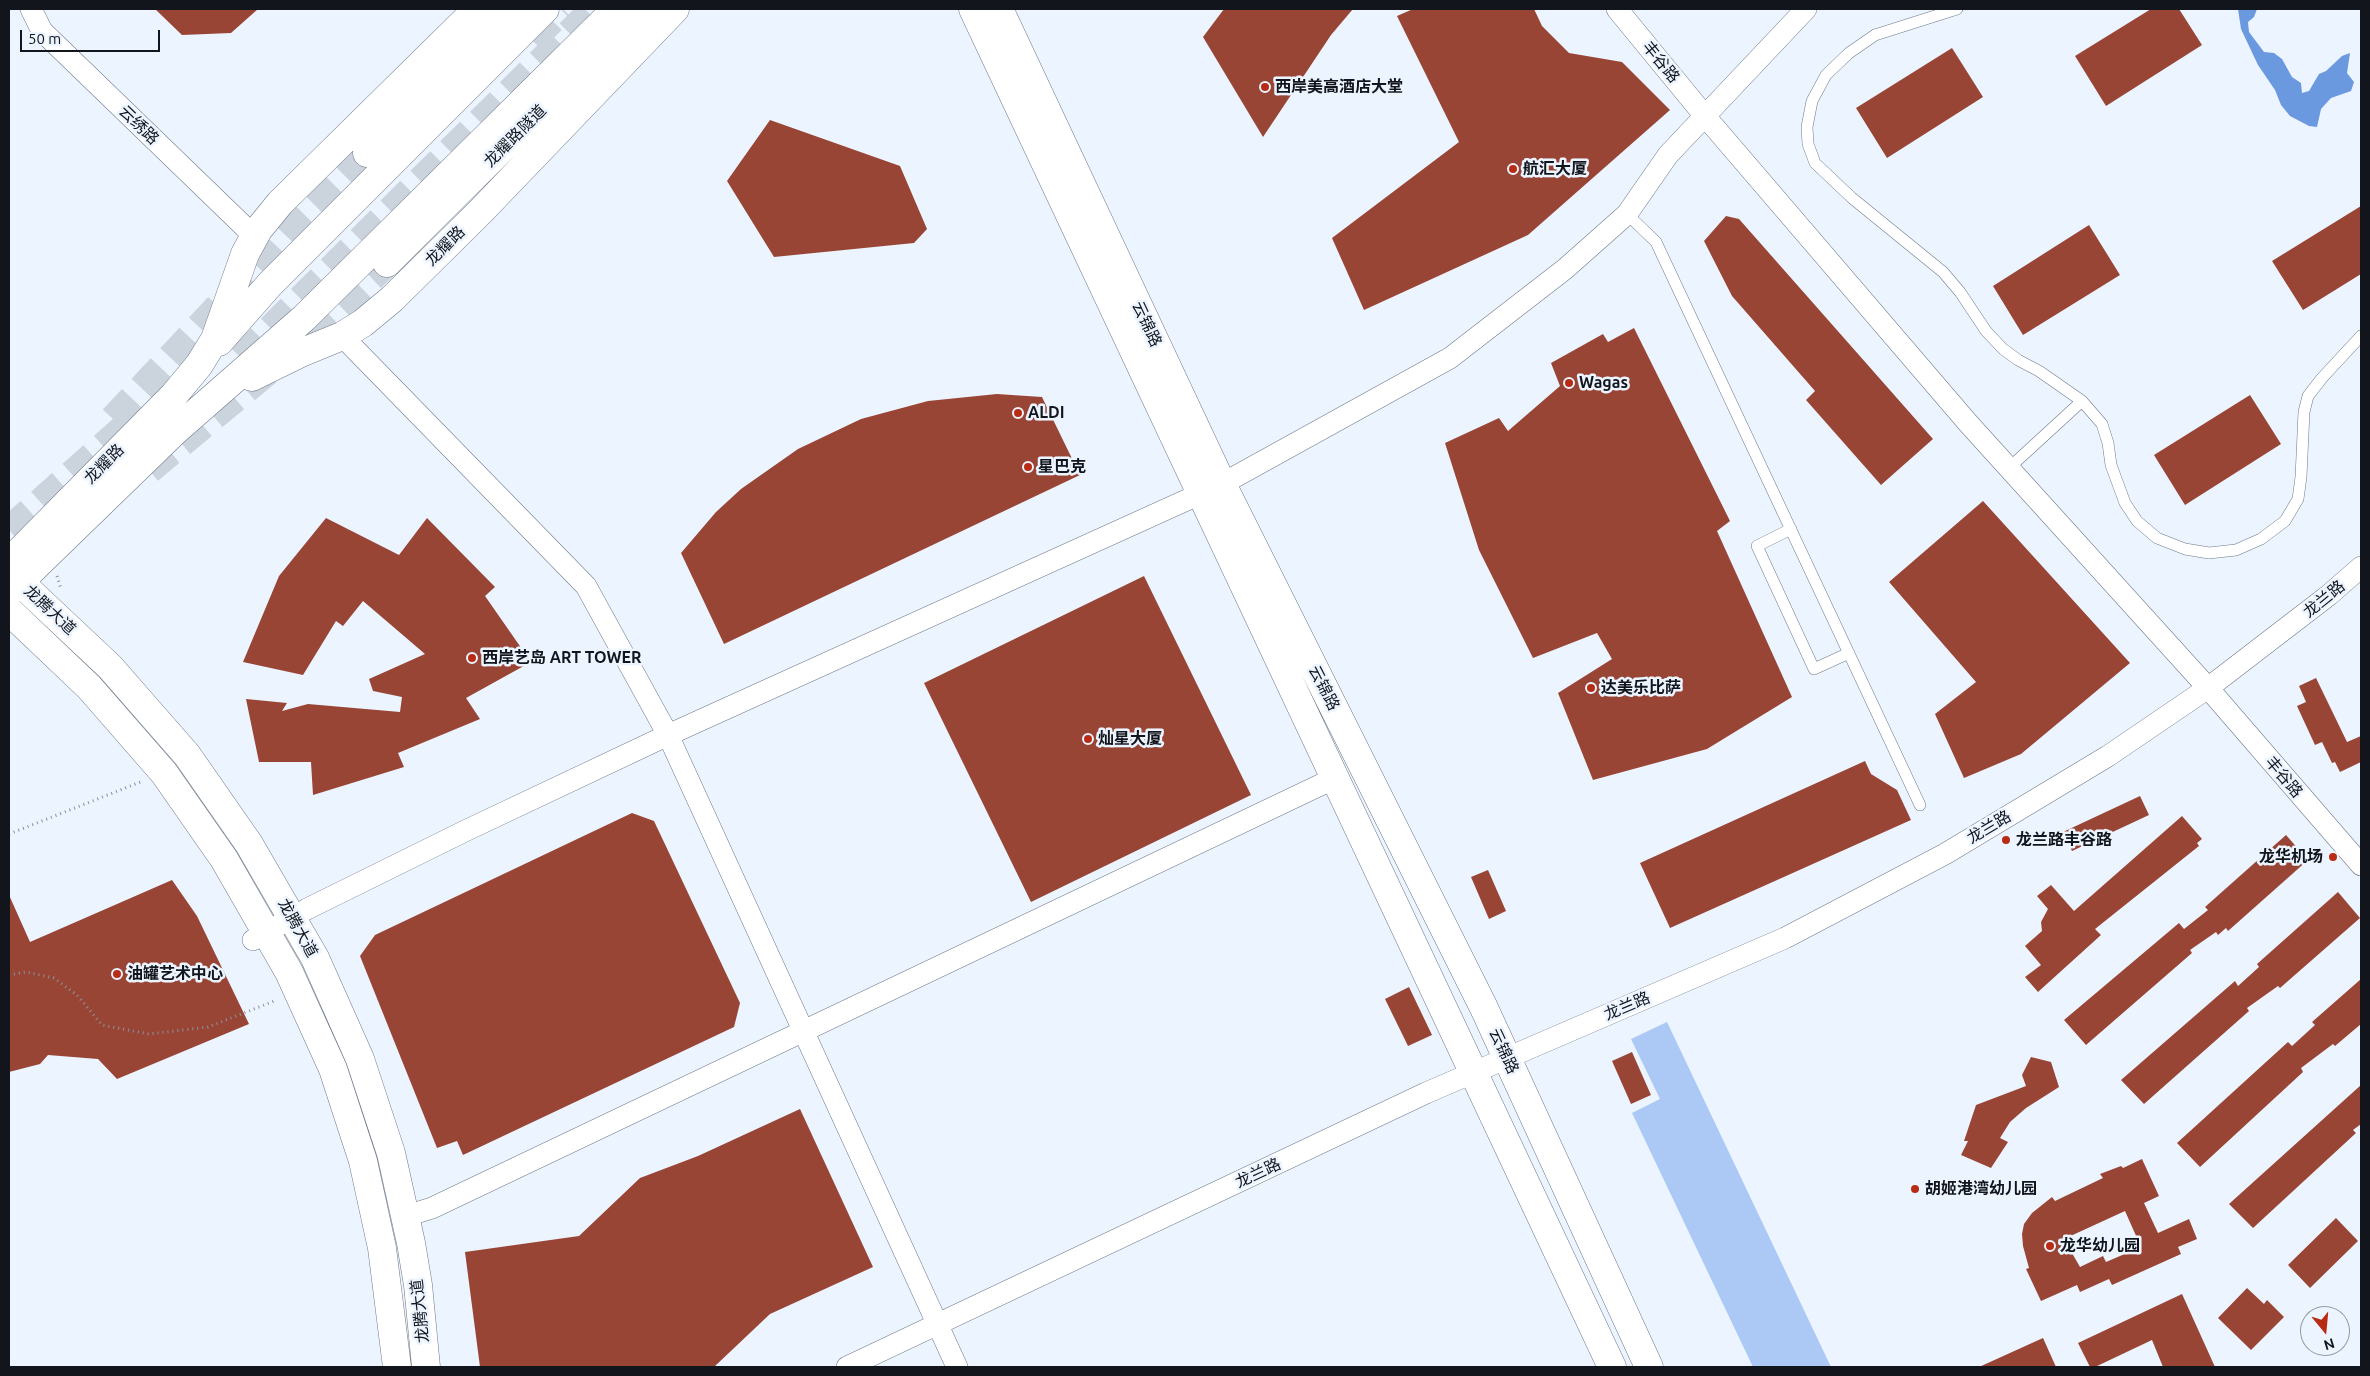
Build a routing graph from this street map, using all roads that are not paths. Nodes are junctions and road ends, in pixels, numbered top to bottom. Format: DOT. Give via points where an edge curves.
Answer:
graph roads {
  1 [pos="31,9"];
  2 [pos="477,9"];
  3 [pos="510,9"];
  4 [pos="545,9"];
  5 [pos="616,9"];
  6 [pos="642,9"];
  7 [pos="675,9"];
  8 [pos="973,9"];
  9 [pos="998,9"];
  10 [pos="1617,9"];
  11 [pos="1806,9"];
  12 [pos="1957,9"];
  13 [pos="1704,115"];
  14 [pos="367,152"];
  15 [pos="1627,214"];
  16 [pos="255,237"];
  17 [pos="388,263"];
  18 [pos="342,336"];
  19 [pos="2361,336"];
  20 [pos="199,365"];
  21 [pos="2082,401"];
  22 [pos="175,431"];
  23 [pos="2009,468"];
  24 [pos="1211,489"];
  25 [pos="1791,529"];
  26 [pos="2361,567"];
  27 [pos="12,577"];
  28 [pos="9,611"];
  29 [pos="1849,653"];
  30 [pos="2208,688"];
  31 [pos="668,735"];
  32 [pos="1335,778"];
  33 [pos="1920,805"];
  34 [pos="2361,865"];
  35 [pos="292,918"];
  36 [pos="260,937"];
  37 [pos="802,1031"];
  38 [pos="1507,1057"];
  39 [pos="1475,1072"];
  40 [pos="406,1216"];
  41 [pos="937,1325"];
  42 [pos="397,1367"];
  43 [pos="426,1367"];
  44 [pos="847,1367"];
  45 [pos="957,1367"];
  46 [pos="1612,1367"];
  47 [pos="1649,1367"];
  1 -- 16 [label="street, 云绣路" via="42,31"];
  2 -- 16 [label="main road, 龙耀路" via="280,203"];
  3 -- 14 [label="main road"];
  4 -- 20 [label="main road, 龙耀路" via="270,284"];
  5 -- 22 [label="main road, 龙耀路" via="304,318"];
  6 -- 17 [label="main road, 龙耀路隧道"];
  7 -- 18 [label="main road, 龙耀路" via="399,293 363,324"];
  8 -- 24 [label="main road, 云锦路"];
  9 -- 24 [label="main road, 云锦路"];
  10 -- 13 [label="street, 丰谷路"];
  11 -- 13 [label="street"];
  12 -- 21 [label="lane" via="1875,35 1849,53 1826,75 1812,101 1807,127 1808,144 1815,163 1830,178 1943,272 2003,349"];
  13 -- 15 [label="street" via="1668,155"];
  13 -- 23 [label="street, 丰谷路"];
  15 -- 24 [label="street" via="1565,269 1450,358"];
  15 -- 25 [label="lane" via="1656,242"];
  16 -- 20 [label="main road, 龙耀路" via="242,262 215,339"];
  18 -- 22 [label="main road, 龙耀路" via="262,371"];
  18 -- 31 [label="street" via="586,586"];
  19 -- 21 [label="lane" via="2308,396 2303,429 2302,477 2294,506 2285,520 2261,539 2236,550 2209,553 2185,549 2157,538 2137,521 2117,485 2102,424"];
  20 -- 27 [label="main road, 龙耀路"];
  21 -- 23 [label="lane"];
  22 -- 27 [label="main road, 龙耀路"];
  23 -- 30 [label="street, 丰谷路"];
  24 -- 31 [label="street"];
  24 -- 32 [label="main road, 云锦路"];
  24 -- 38 [label="main road, 云锦路"];
  25 -- 29 [label="lane"];
  25 -- 29 [label="lane" via="1758,546 1814,669"];
  26 -- 30 [label="street, 龙兰路"];
  27 -- 35 [label="main road, 龙腾大道" via="110,667 187,755 249,844"];
  28 -- 36 [label="main road, 龙腾大道" via="89,687 164,773 224,859"];
  29 -- 33 [label="lane"];
  30 -- 34 [label="street, 丰谷路"];
  30 -- 38 [label="street, 龙兰路" via="2108,756 1945,854 1785,938"];
  31 -- 35 [label="street" via="467,830"];
  31 -- 37 [label="street"];
  32 -- 37 [label="street"];
  32 -- 39 [label="main road, 云锦路"];
  35 -- 36 [label="street"];
  35 -- 40 [label="main road, 龙腾大道" via="333,994 360,1059 391,1153"];
  36 -- 42 [label="main road, 龙腾大道" via="299,992 333,1069 363,1161 382,1248"];
  37 -- 40 [label="street" via="432,1208"];
  37 -- 41 [label="street"];
  38 -- 39 [label="street, 龙兰路"];
  38 -- 47 [label="main road, 云锦路"];
  39 -- 41 [label="street, 龙兰路"];
  39 -- 46 [label="main road, 云锦路"];
  40 -- 43 [label="main road, 龙腾大道" via="418,1285"];
  41 -- 44 [label="street, 龙兰路"];
  41 -- 45 [label="street"];
}
